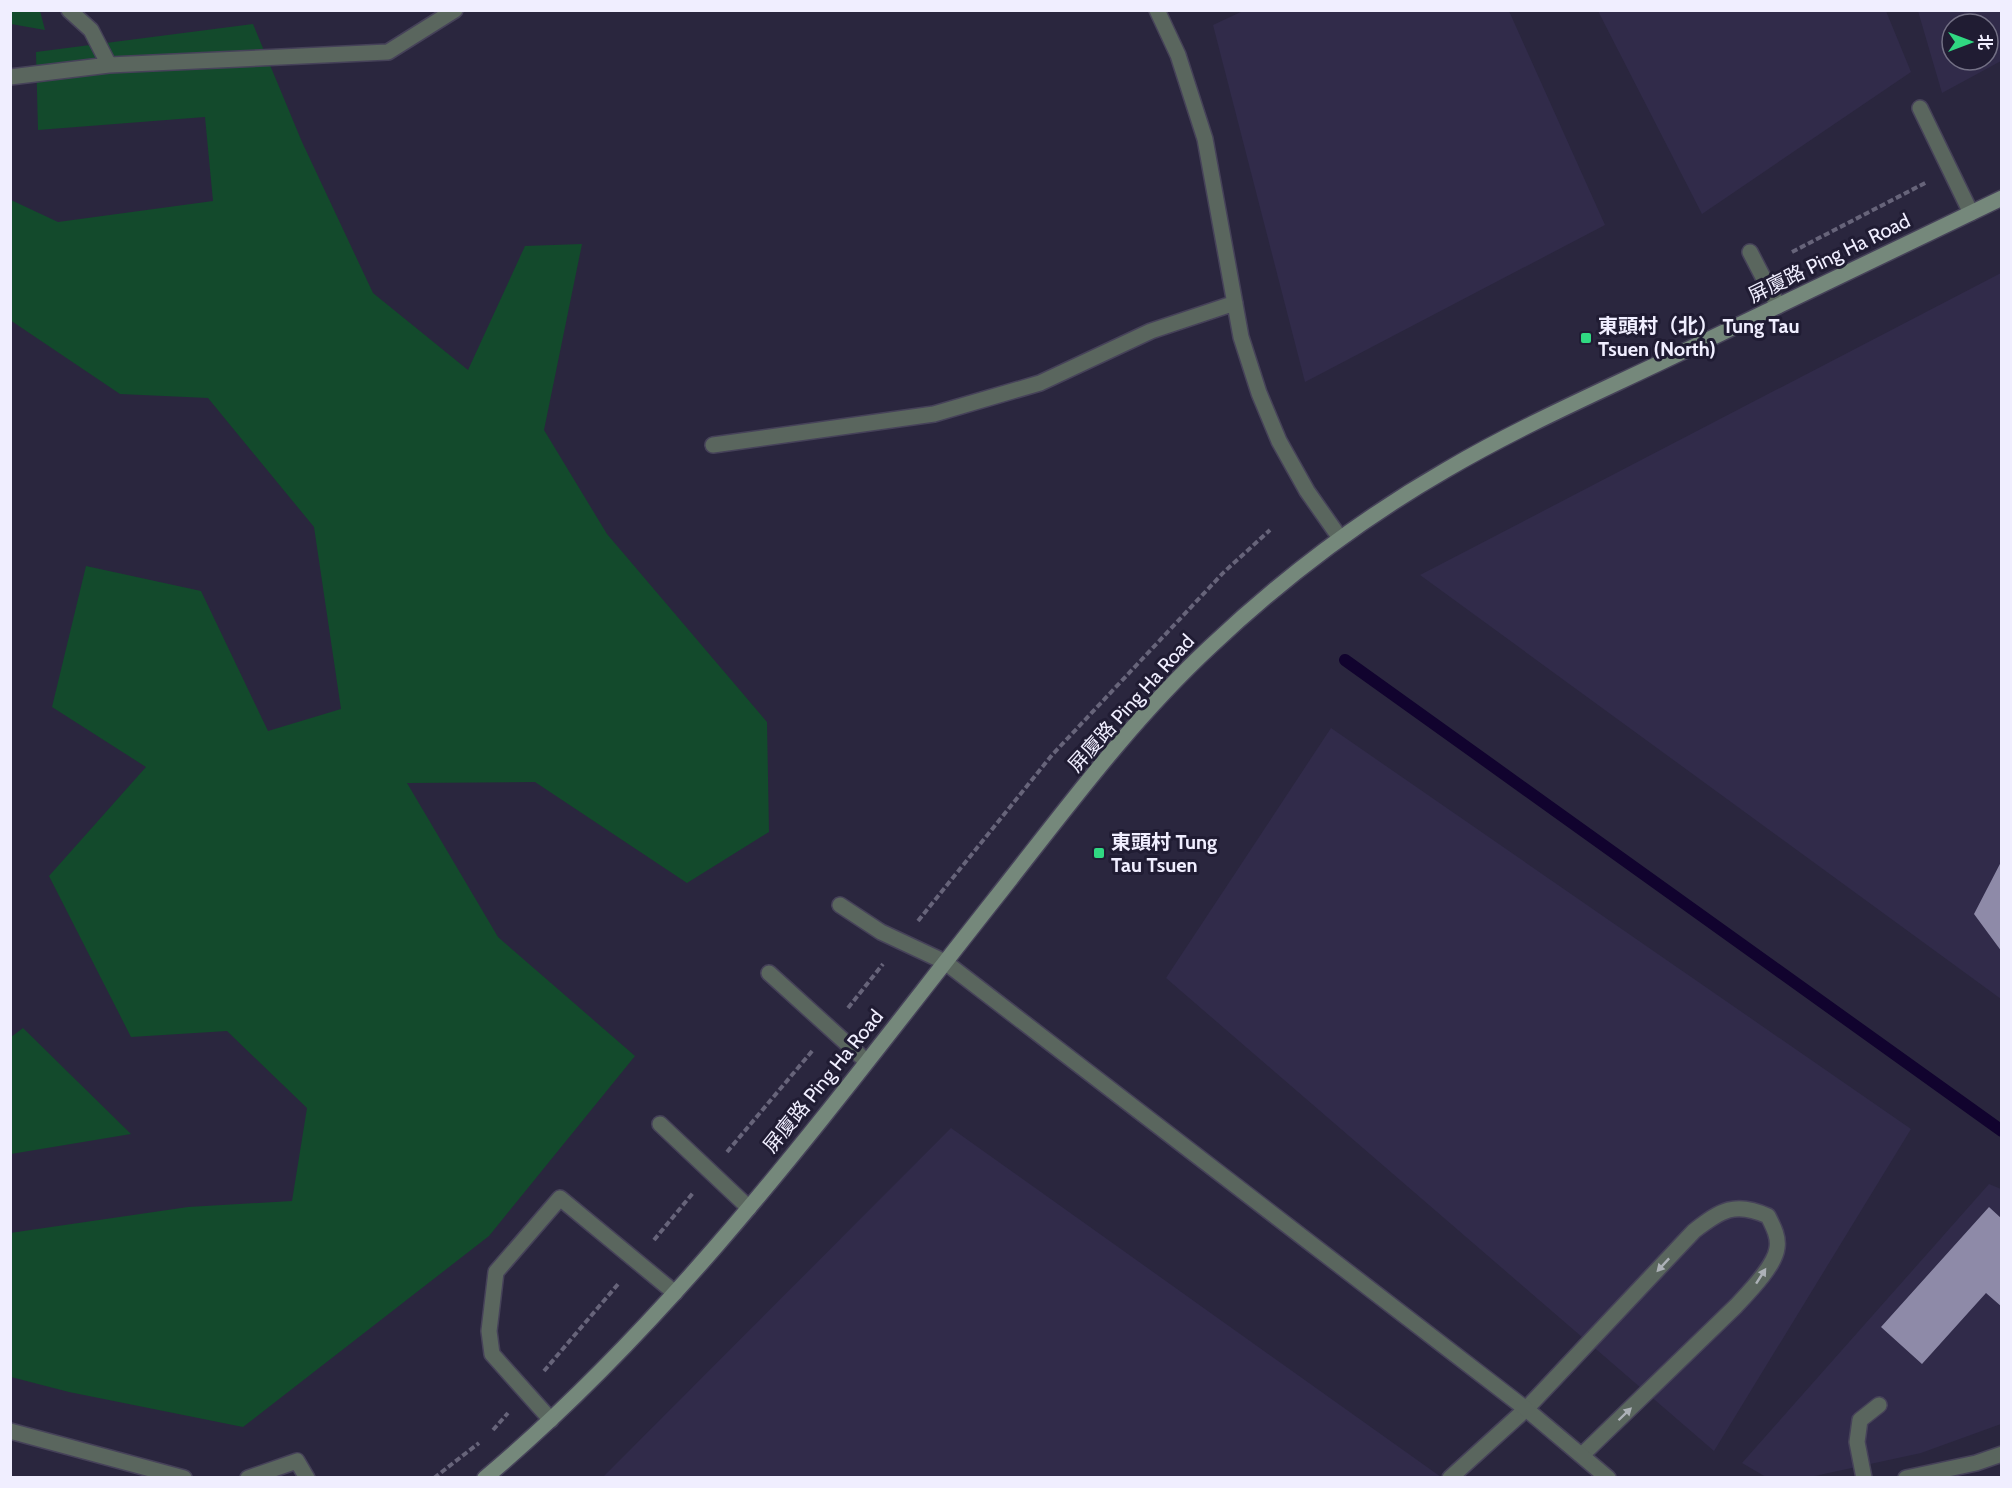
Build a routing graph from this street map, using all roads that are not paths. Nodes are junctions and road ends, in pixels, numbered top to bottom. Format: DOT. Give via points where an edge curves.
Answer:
graph roads {
  1 [pos="69,10"];
  2 [pos="456,10"];
  3 [pos="1157,10"];
  4 [pos="109,65"];
  5 [pos="10,77"];
  6 [pos="1920,108"];
  7 [pos="2001,198"];
  8 [pos="1971,213"];
  9 [pos="1750,252"];
  10 [pos="1235,303"];
  11 [pos="1778,306"];
  12 [pos="713,445"];
  13 [pos="1340,538"];
  14 [pos="840,905"];
  15 [pos="945,962"];
  16 [pos="769,973"];
  17 [pos="866,1061"];
  18 [pos="660,1124"];
  19 [pos="749,1208"];
  20 [pos="675,1293"];
  21 [pos="1879,1405"];
  22 [pos="1526,1409"];
  23 [pos="550,1420"];
  24 [pos="10,1431"];
  25 [pos="2001,1454"];
  26 [pos="1582,1455"];
  27 [pos="184,1478"];
  28 [pos="248,1478"];
  29 [pos="307,1478"];
  30 [pos="485,1478"];
  31 [pos="1450,1478"];
  32 [pos="1608,1478"];
  33 [pos="1864,1478"];
  34 [pos="1906,1478"];
  1 -- 4 [label="street" via="91,30"];
  2 -- 4 [label="street" via="388,52"];
  3 -- 10 [label="street" via="1178,55 1205,139"];
  4 -- 5 [label="street"];
  6 -- 8 [label="street"];
  7 -- 8 [label="street, 屏廈路 Ping Ha Road"];
  8 -- 11 [label="street, 屏廈路 Ping Ha Road"];
  9 -- 11 [label="street"];
  10 -- 12 [label="street" via="1151,331 1040,383 934,414"];
  10 -- 13 [label="street" via="1241,337 1279,441"];
  11 -- 13 [label="street, 屏廈路 Ping Ha Road" via="1503,438"];
  13 -- 15 [label="street, 屏廈路 Ping Ha Road" via="1278,586 1164,693"];
  14 -- 15 [label="street" via="901,942"];
  15 -- 17 [label="street, 屏廈路 Ping Ha Road"];
  15 -- 22 [label="street"];
  16 -- 17 [label="street"];
  17 -- 19 [label="street, 屏廈路 Ping Ha Road"];
  18 -- 19 [label="street"];
  19 -- 20 [label="street, 屏廈路 Ping Ha Road"];
  20 -- 23 [label="street, 屏廈路 Ping Ha Road"];
  20 -- 23 [label="street" via="560,1198 496,1272 489,1331 492,1354"];
  21 -- 33 [label="street" via="1860,1420 1857,1442"];
  22 -- 26 [label="street"];
  26 -- 22 [label="street, one-way" via="1759,1280 1777,1250 1776,1233 1768,1216 1749,1207 1720,1211 1703,1224"];
  22 -- 31 [label="street"];
  23 -- 30 [label="street, 屏廈路 Ping Ha Road"];
  24 -- 27 [label="street"];
  25 -- 34 [label="street"];
  26 -- 32 [label="street"];
  28 -- 29 [label="street" via="297,1461"];
}
